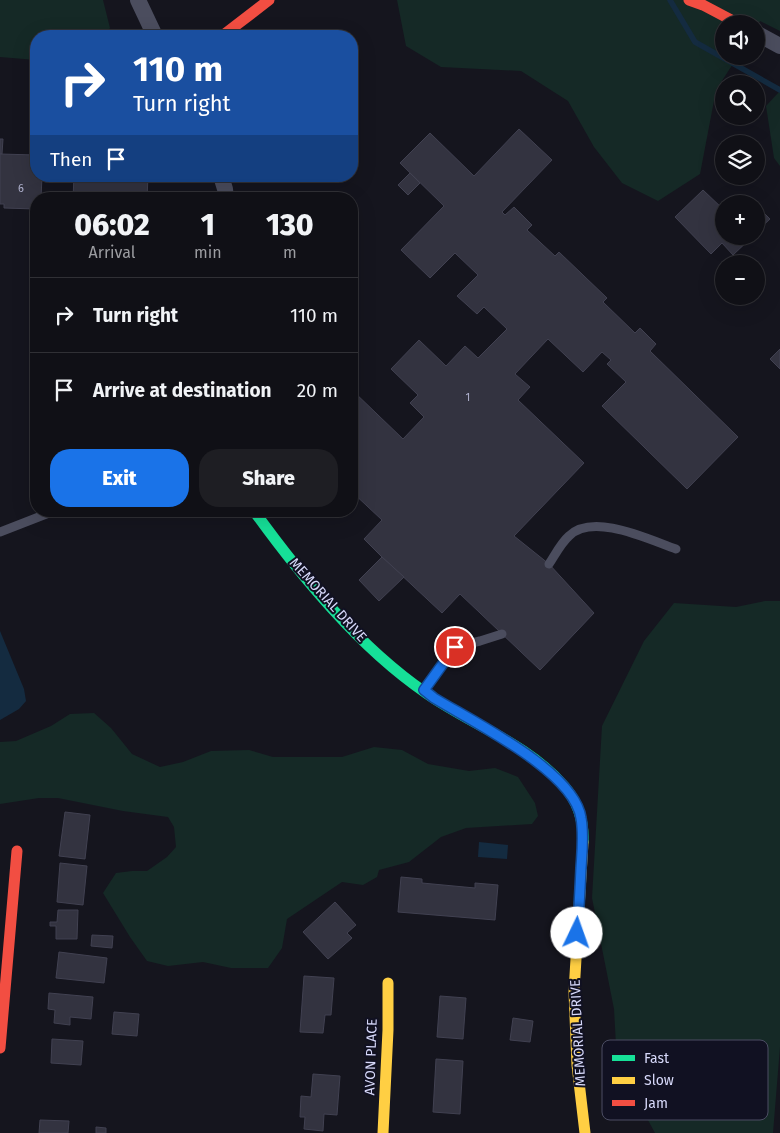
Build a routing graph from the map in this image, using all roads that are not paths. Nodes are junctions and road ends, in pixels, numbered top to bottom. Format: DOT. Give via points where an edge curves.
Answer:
graph roads {
  1 [pos="138,0"];
  2 [pos="270,0"];
  3 [pos="689,0"];
  4 [pos="722,15"];
  5 [pos="152,30"];
  6 [pos="230,30"];
  7 [pos="765,38"];
  8 [pos="780,46"];
  9 [pos="39,517"];
  10 [pos="259,517"];
  11 [pos="0,532"];
  12 [pos="676,549"];
  13 [pos="549,564"];
  14 [pos="502,634"];
  15 [pos="424,690"];
  16 [pos="17,851"];
  17 [pos="388,983"];
  18 [pos="0,1048"];
  19 [pos="383,1133"];
  20 [pos="585,1133"];
  1 -- 5 [label="street"];
  2 -- 6 [label="street"];
  3 -- 4 [label="street"];
  7 -- 8 [label="street"];
  9 -- 11 [label="lane"];
  10 -- 15 [label="street, MEMORIAL DRIVE" via="355,634"];
  12 -- 13 [label="lane" via="613,528 595,526 582,528 570,535"];
  14 -- 15 [label="lane" via="455,647"];
  15 -- 20 [label="street, MEMORIAL DRIVE" via="540,764 566,787 577,805 583,834 574,992 577,1065"];
  16 -- 18 [label="street"];
  17 -- 19 [label="street, AVON PLACE"];
}
